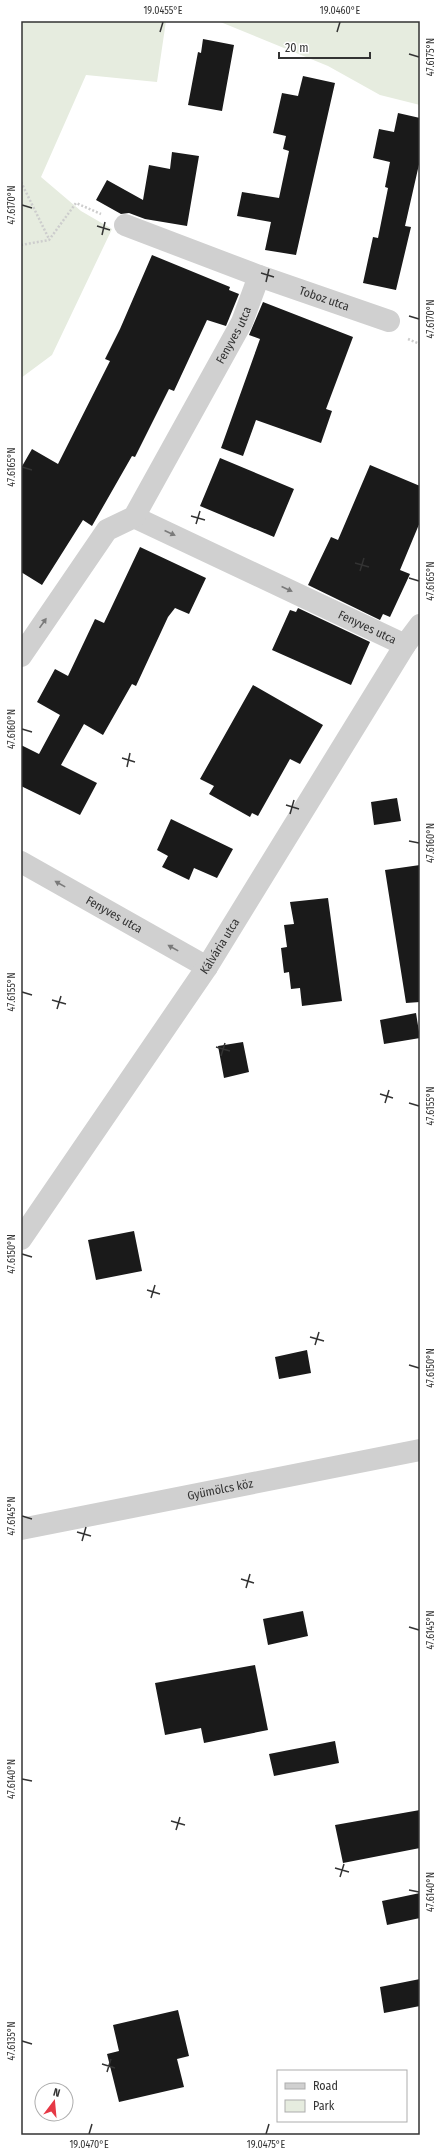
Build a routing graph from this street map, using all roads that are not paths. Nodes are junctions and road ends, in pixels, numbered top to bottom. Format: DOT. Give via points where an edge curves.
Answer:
graph roads {
  1 [pos="125,225"];
  2 [pos="259,276"];
  3 [pos="389,321"];
  4 [pos="134,517"];
  5 [pos="420,625"];
  6 [pos="404,645"];
  7 [pos="21,656"];
  8 [pos="21,862"];
  9 [pos="207,967"];
  10 [pos="21,1239"];
  11 [pos="420,1450"];
  12 [pos="21,1529"];
  1 -- 2 [label="street"];
  2 -- 3 [label="street, Toboz utca"];
  2 -- 4 [label="street, Fenyves utca" via="242,322"];
  4 -- 6 [label="street, Fenyves utca, one-way"];
  7 -- 4 [label="street, one-way" via="107,530"];
  5 -- 6 [label="street, Kálvária utca"];
  6 -- 9 [label="street, Kálvária utca"];
  9 -- 8 [label="street, Fenyves utca, one-way"];
  9 -- 10 [label="street, Kálvária utca"];
  11 -- 12 [label="street, Gyümölcs köz"];
}
